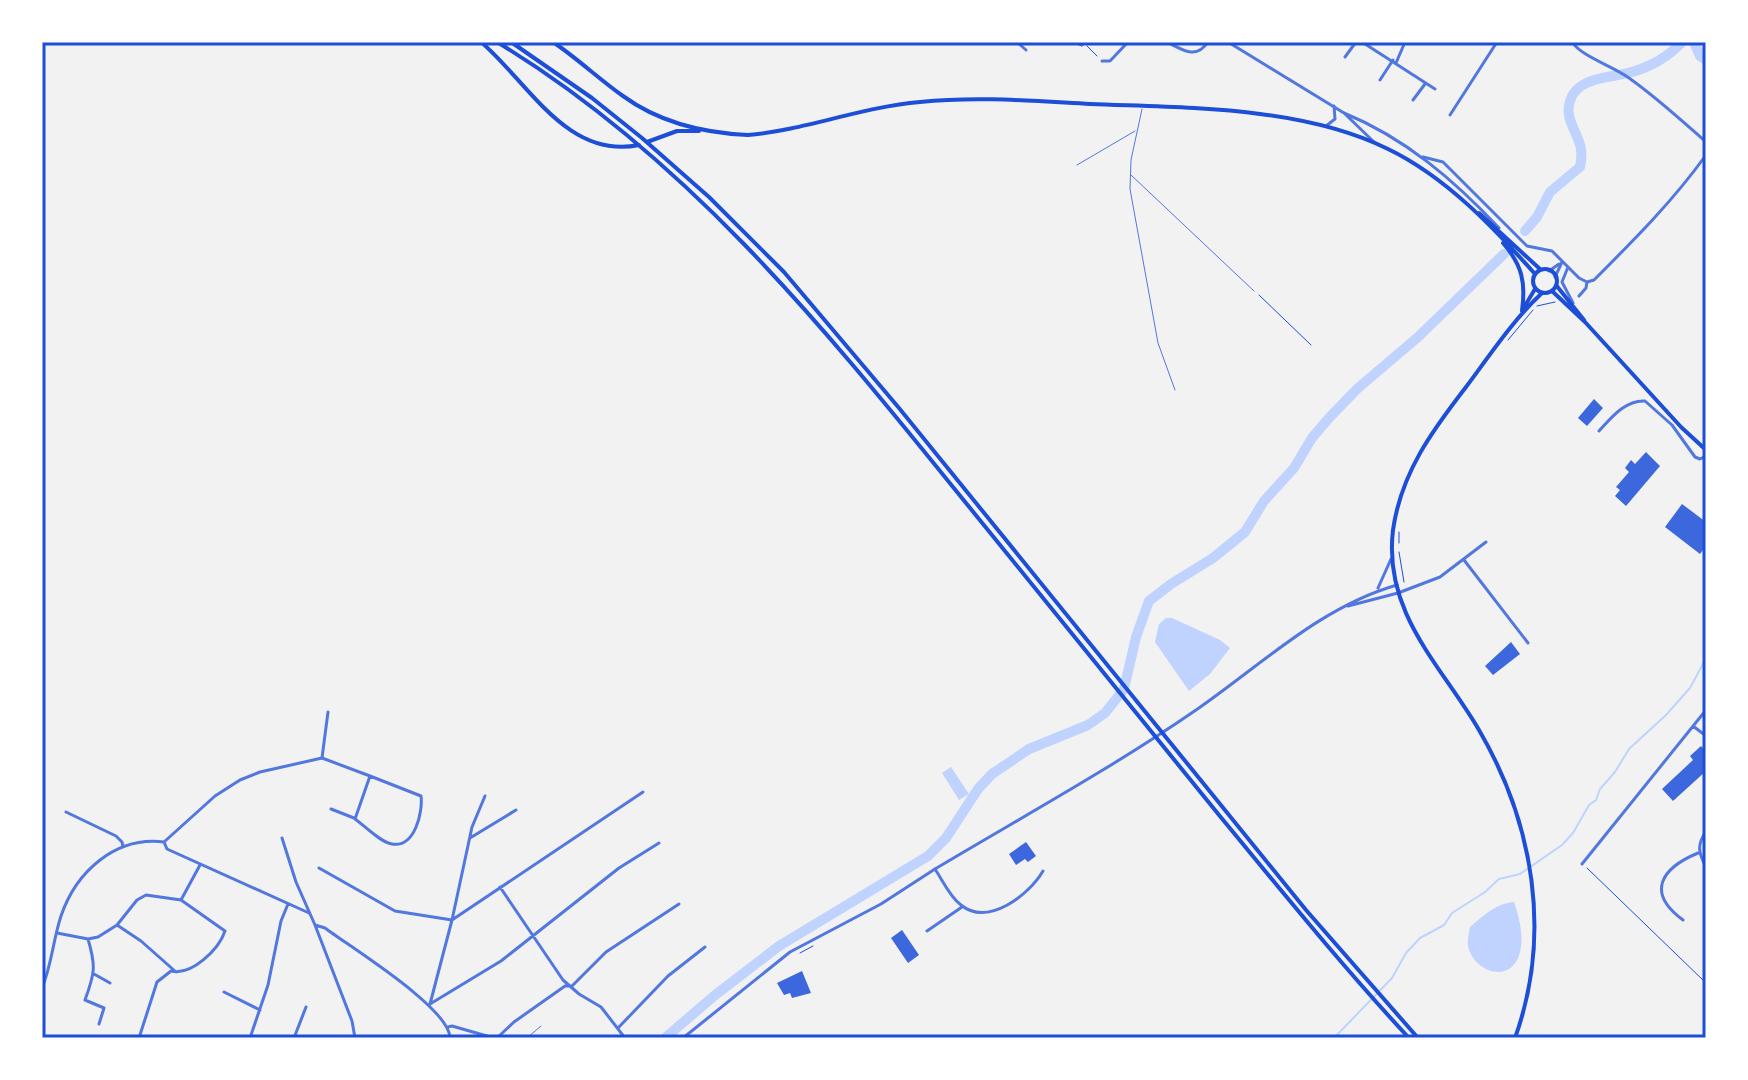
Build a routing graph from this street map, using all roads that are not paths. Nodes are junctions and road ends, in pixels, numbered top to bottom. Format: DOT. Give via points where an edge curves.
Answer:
graph roads {
  1 [pos="481,42"];
  2 [pos="497,42"];
  3 [pos="511,42"];
  4 [pos="553,42"];
  5 [pos="1017,42"];
  6 [pos="1074,42"];
  7 [pos="1128,42"];
  8 [pos="1167,42"];
  9 [pos="1208,42"];
  10 [pos="1228,42"];
  11 [pos="1359,42"];
  12 [pos="1405,42"];
  13 [pos="1497,42"];
  14 [pos="1572,42"];
  15 [pos="1082,45"];
  16 [pos="1026,50"];
  17 [pos="1345,57"];
  18 [pos="1102,61"];
  19 [pos="1394,62"];
  20 [pos="1380,80"];
  21 [pos="1426,83"];
  22 [pos="1435,89"];
  23 [pos="1413,100"];
  24 [pos="1142,106"];
  25 [pos="1334,106"];
  26 [pos="1344,113"];
  27 [pos="1450,115"];
  28 [pos="1325,126"];
  29 [pos="1137,130"];
  30 [pos="699,131"];
  31 [pos="1706,142"];
  32 [pos="1375,143"];
  33 [pos="1706,155"];
  34 [pos="1423,157"];
  35 [pos="1077,165"];
  36 [pos="1129,173"];
  37 [pos="1452,191"];
  38 [pos="1499,228"];
  39 [pos="1492,229"];
  40 [pos="1562,262"];
  41 [pos="1568,267"];
  42 [pos="1541,270"];
  43 [pos="1549,271"];
  44 [pos="1535,274"];
  45 [pos="1555,277"];
  46 [pos="1587,282"];
  47 [pos="1556,285"];
  48 [pos="1535,288"];
  49 [pos="1254,291"];
  50 [pos="1552,291"];
  51 [pos="1542,293"];
  52 [pos="1579,296"];
  53 [pos="1573,304"];
  54 [pos="1522,311"];
  55 [pos="1585,322"];
  56 [pos="1513,325"];
  57 [pos="1175,390"];
  58 [pos="1599,431"];
  59 [pos="1706,453"];
  60 [pos="990,526"];
  61 [pos="1486,542"];
  62 [pos="1393,553"];
  63 [pos="1464,560"];
  64 [pos="1397,585"];
  65 [pos="1375,591"];
  66 [pos="1398,593"];
  67 [pos="1340,609"];
  68 [pos="1528,643"];
  69 [pos="1706,710"];
  70 [pos="328,712"];
  71 [pos="1693,726"];
  72 [pos="1706,736"];
  73 [pos="322,758"];
  74 [pos="370,776"];
  75 [pos="643,792"];
  76 [pos="485,796"];
  77 [pos="331,809"];
  78 [pos="516,810"];
  79 [pos="66,812"];
  80 [pos="355,819"];
  81 [pos="1706,831"];
  82 [pos="282,838"];
  83 [pos="470,838"];
  84 [pos="164,842"];
  85 [pos="659,843"];
  86 [pos="123,847"];
  87 [pos="1698,853"];
  88 [pos="201,863"];
  89 [pos="1582,864"];
  90 [pos="1706,867"];
  91 [pos="319,868"];
  92 [pos="935,869"];
  93 [pos="1043,871"];
  94 [pos="500,887"];
  95 [pos="181,900"];
  96 [pos="288,904"];
  97 [pos="679,904"];
  98 [pos="962,907"];
  99 [pos="309,913"];
  100 [pos="452,920"];
  101 [pos="1683,920"];
  102 [pos="117,925"];
  103 [pos="315,925"];
  104 [pos="927,931"];
  105 [pos="57,933"];
  106 [pos="534,937"];
  107 [pos="88,939"];
  108 [pos="705,947"];
  109 [pos="178,973"];
  110 [pos="94,974"];
  111 [pos="110,983"];
  112 [pos="572,986"];
  113 [pos="42,988"];
  114 [pos="224,992"];
  115 [pos="430,1004"];
  116 [pos="306,1007"];
  117 [pos="260,1010"];
  118 [pos="99,1024"];
  119 [pos="541,1026"];
  120 [pos="448,1027"];
  121 [pos="618,1028"];
  122 [pos="139,1038"];
  123 [pos="250,1038"];
  124 [pos="294,1038"];
  125 [pos="355,1038"];
  126 [pos="450,1038"];
  127 [pos="495,1038"];
  128 [pos="527,1038"];
  129 [pos="625,1038"];
  130 [pos="683,1038"];
  131 [pos="1409,1038"];
  132 [pos="1418,1038"];
  133 [pos="1515,1038"];
  1 -- 30 [label="main road" via="585,140 628,147 677,131"];
  2 -- 60 [label="main road" via="617,127 707,206 779,278"];
  3 -- 60 [label="main road" via="664,157 784,272"];
  4 -- 30 [label="main road" via="623,97"];
  5 -- 16 [label="street"];
  6 -- 15 [label="street"];
  7 -- 18 [label="street" via="1110,61"];
  8 -- 9 [label="street" via="1195,53"];
  10 -- 25 [label="street"];
  11 -- 17 [label="street"];
  11 -- 19 [label="street"];
  12 -- 19 [label="street"];
  13 -- 27 [label="street"];
  14 -- 31 [label="street" via="1577,50 1628,77"];
  19 -- 20 [label="street"];
  19 -- 21 [label="street"];
  21 -- 22 [label="street"];
  21 -- 23 [label="street"];
  24 -- 28 [label="main road" via="1281,116"];
  24 -- 29 [label="lane"];
  24 -- 30 [label="main road" via="951,99 885,106 776,132"];
  25 -- 26 [label="street"];
  25 -- 28 [label="street" via="1335,119"];
  26 -- 32 [label="street"];
  26 -- 34 [label="street"];
  28 -- 32 [label="main road"];
  29 -- 35 [label="lane"];
  29 -- 36 [label="lane"];
  32 -- 37 [label="main road"];
  33 -- 46 [label="street" via="1642,232"];
  34 -- 38 [label="street"];
  34 -- 40 [label="street" via="1443,162 1527,246 1552,251"];
  36 -- 49 [label="lane"];
  36 -- 57 [label="lane" via="1155,330"];
  37 -- 38 [label="main road"];
  37 -- 39 [label="main road"];
  38 -- 42 [label="main road"];
  39 -- 44 [label="main road"];
  39 -- 54 [label="main road" via="1522,268"];
  40 -- 41 [label="street"];
  40 -- 43 [label="street"];
  40 -- 45 [label="street"];
  41 -- 46 [label="street"];
  41 -- 53 [label="street" via="1562,282"];
  42 -- 43 [label="main road"];
  42 -- 44 [label="main road"];
  43 -- 45 [label="main road"];
  44 -- 48 [label="main road"];
  45 -- 47 [label="main road"];
  46 -- 52 [label="street"];
  47 -- 50 [label="main road"];
  47 -- 53 [label="main road"];
  48 -- 51 [label="main road"];
  48 -- 54 [label="main road"];
  50 -- 51 [label="main road"];
  50 -- 55 [label="main road"];
  51 -- 56 [label="main road"];
  53 -- 55 [label="main road"];
  54 -- 56 [label="main road"];
  55 -- 59 [label="main road"];
  56 -- 62 [label="main road" via="1419,452 1399,498"];
  58 -- 59 [label="street" via="1631,403 1645,401 1672,425 1695,457"];
  60 -- 131 [label="main road" via="1205,798"];
  60 -- 132 [label="main road"];
  61 -- 63 [label="street"];
  62 -- 64 [label="main road"];
  62 -- 65 [label="street"];
  63 -- 66 [label="street" via="1430,583"];
  63 -- 68 [label="street"];
  64 -- 65 [label="street"];
  64 -- 66 [label="main road"];
  65 -- 67 [label="street"];
  66 -- 67 [label="street"];
  66 -- 133 [label="main road" via="1415,635 1497,762 1527,849 1535,946"];
  67 -- 92 [label="street" via="1141,746"];
  69 -- 71 [label="street"];
  70 -- 73 [label="street"];
  71 -- 72 [label="street"];
  71 -- 89 [label="street"];
  73 -- 74 [label="street"];
  73 -- 84 [label="street" via="240,780"];
  74 -- 80 [label="street"];
  74 -- 80 [label="street" via="421,796 420,818 406,841 396,845"];
  75 -- 94 [label="street"];
  76 -- 83 [label="street"];
  77 -- 80 [label="street"];
  78 -- 83 [label="street"];
  79 -- 86 [label="street" via="116,836"];
  81 -- 87 [label="street"];
  82 -- 99 [label="street"];
  83 -- 100 [label="street"];
  84 -- 86 [label="street"];
  84 -- 88 [label="street" via="167,849"];
  85 -- 106 [label="street" via="592,888"];
  86 -- 105 [label="street" via="81,875"];
  87 -- 90 [label="street"];
  87 -- 101 [label="street" via="1666,871 1662,883 1664,898"];
  88 -- 95 [label="street"];
  88 -- 96 [label="street"];
  91 -- 100 [label="street" via="395,911"];
  92 -- 98 [label="street"];
  92 -- 130 [label="street" via="790,952"];
  93 -- 98 [label="street" via="1036,883 999,910 983,914"];
  94 -- 100 [label="street"];
  94 -- 106 [label="street"];
  95 -- 102 [label="street" via="146,895"];
  95 -- 109 [label="street" via="225,931 212,952"];
  96 -- 99 [label="street"];
  96 -- 117 [label="street"];
  97 -- 112 [label="street" via="606,952"];
  98 -- 104 [label="street"];
  99 -- 103 [label="street"];
  100 -- 115 [label="street"];
  102 -- 107 [label="street"];
  102 -- 109 [label="street"];
  103 -- 115 [label="street"];
  103 -- 125 [label="street"];
  105 -- 107 [label="street"];
  105 -- 113 [label="street"];
  106 -- 112 [label="street"];
  106 -- 115 [label="street"];
  107 -- 110 [label="street"];
  108 -- 121 [label="street"];
  109 -- 122 [label="street" via="171,971 157,982"];
  110 -- 111 [label="street"];
  110 -- 118 [label="street" via="85,1000 104,1008"];
  112 -- 121 [label="street" via="601,1007"];
  112 -- 127 [label="street"];
  114 -- 117 [label="street"];
  115 -- 120 [label="street"];
  116 -- 124 [label="street"];
  117 -- 123 [label="street"];
  119 -- 128 [label="lane"];
  120 -- 126 [label="street"];
  120 -- 127 [label="street"];
  121 -- 129 [label="street"];
}
